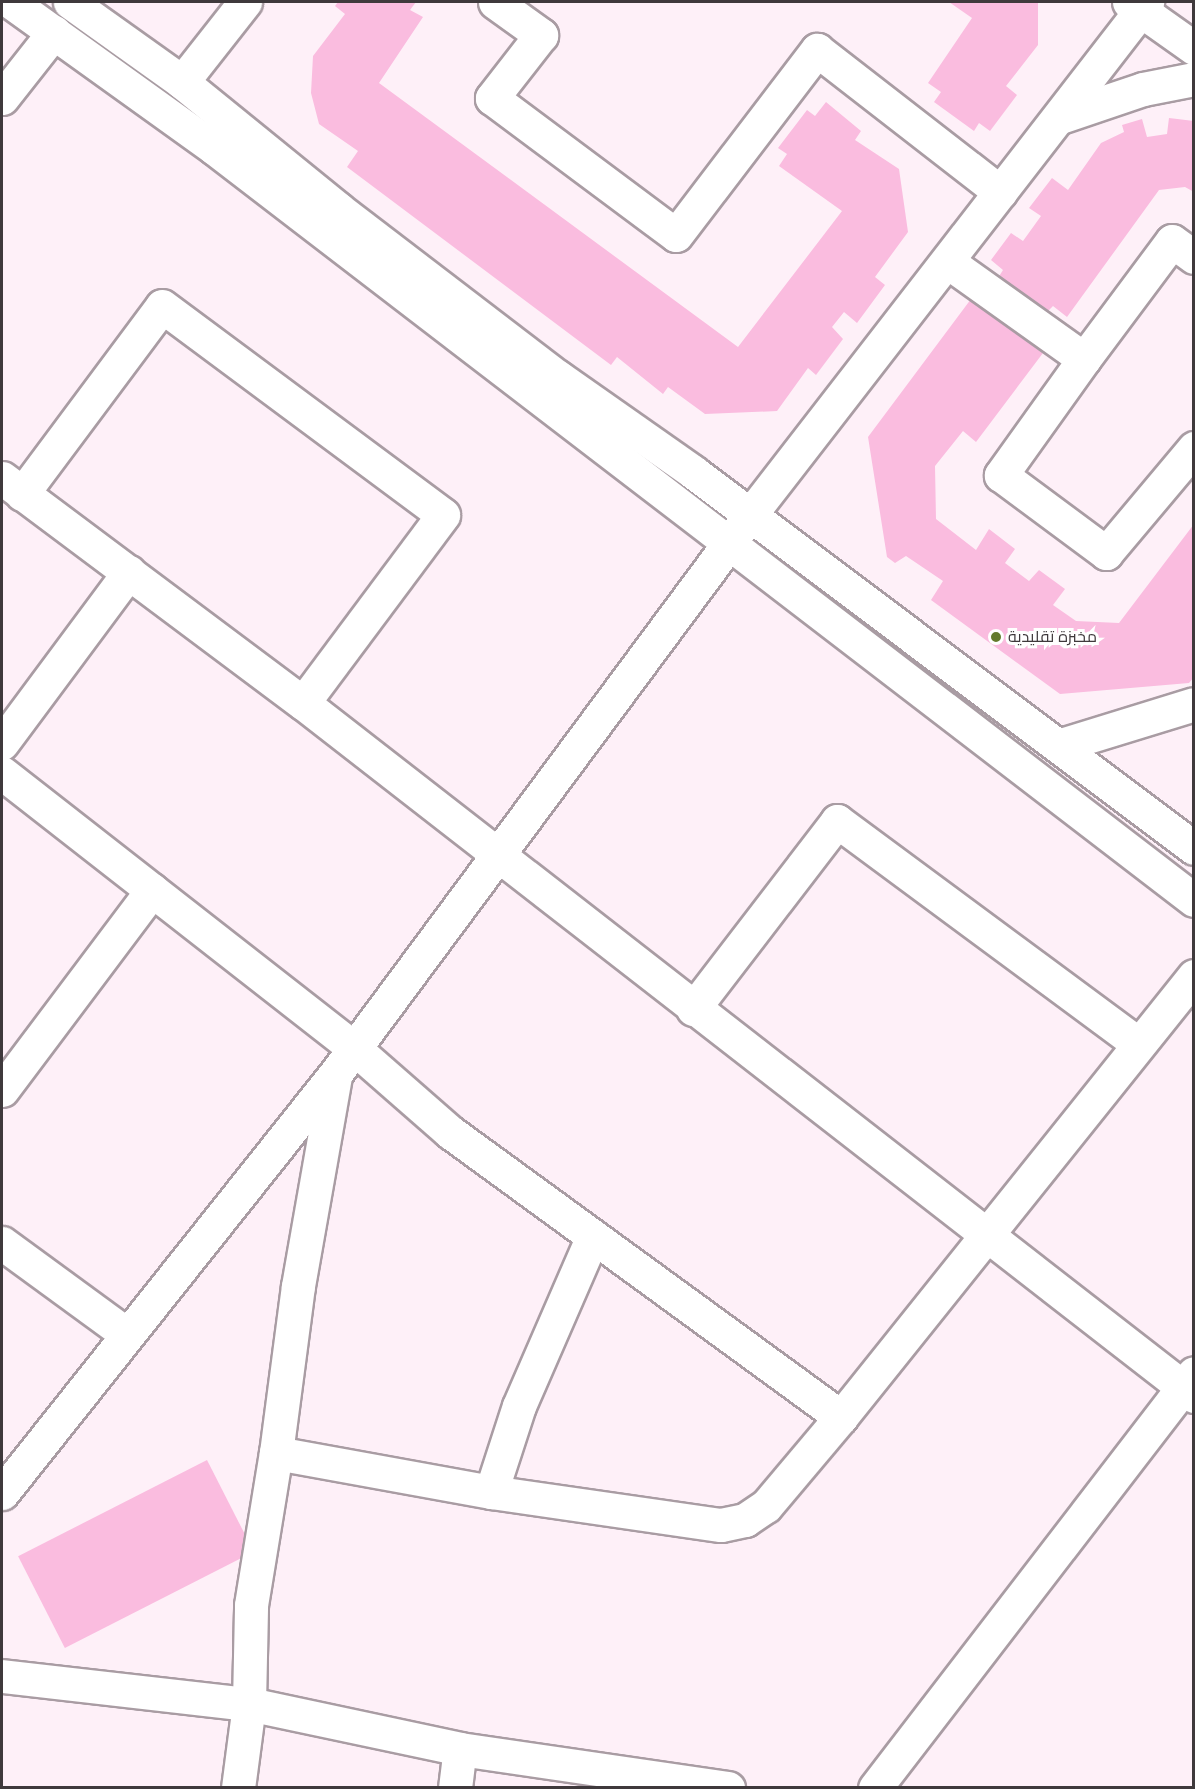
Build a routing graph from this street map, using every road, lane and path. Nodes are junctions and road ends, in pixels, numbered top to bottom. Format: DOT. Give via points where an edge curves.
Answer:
graph roads {
  1 [pos="11,2"];
  2 [pos="70,2"];
  3 [pos="245,2"];
  4 [pos="495,2"];
  5 [pos="1139,4"];
  6 [pos="54,32"];
  7 [pos="1194,48"];
  8 [pos="1194,79"];
  9 [pos="182,82"];
  10 [pos="2,98"];
  11 [pos="1060,117"];
  12 [pos="1000,192"];
  13 [pos="1194,256"];
  14 [pos="948,262"];
  15 [pos="1084,359"];
  16 [pos="1194,448"];
  17 [pos="12,486"];
  18 [pos="750,515"];
  19 [pos="729,545"];
  20 [pos="129,572"];
  21 [pos="303,703"];
  22 [pos="1194,704"];
  23 [pos="2,743"];
  24 [pos="1060,745"];
  25 [pos="2,773"];
  26 [pos="1194,848"];
  27 [pos="498,855"];
  28 [pos="152,890"];
  29 [pos="1194,900"];
  30 [pos="1194,976"];
  31 [pos="693,1009"];
  32 [pos="1138,1044"];
  33 [pos="345,1060"];
  34 [pos="2,1090"];
  35 [pos="985,1235"];
  36 [pos="593,1236"];
  37 [pos="2,1243"];
  38 [pos="125,1333"];
  39 [pos="1190,1386"];
  40 [pos="841,1417"];
  41 [pos="276,1453"];
  42 [pos="490,1492"];
  43 [pos="2,1493"];
  44 [pos="2,1676"];
  45 [pos="249,1704"];
  46 [pos="460,1749"];
  47 [pos="238,1788"];
  48 [pos="455,1788"];
  49 [pos="728,1788"];
  50 [pos="875,1788"];
  1 -- 6 [label="street"];
  2 -- 9 [label="street"];
  3 -- 9 [label="street"];
  4 -- 12 [label="street" via="541,34 492,98 676,235 817,50"];
  5 -- 7 [label="street"];
  5 -- 11 [label="street"];
  6 -- 10 [label="street"];
  6 -- 19 [label="street" via="214,148"];
  8 -- 11 [label="street" via="1143,89"];
  9 -- 18 [label="street" via="338,209 558,377"];
  11 -- 12 [label="street"];
  12 -- 14 [label="street"];
  13 -- 15 [label="street" via="1172,241"];
  14 -- 15 [label="street"];
  14 -- 18 [label="street"];
  15 -- 16 [label="street" via="1001,475 1106,553"];
  17 -- 20 [label="street"];
  17 -- 21 [label="street" via="162,306 443,515"];
  18 -- 19 [label="street"];
  18 -- 24 [label="street"];
  19 -- 27 [label="street"];
  19 -- 29 [label="street"];
  20 -- 21 [label="street"];
  20 -- 23 [label="street"];
  21 -- 27 [label="street"];
  22 -- 24 [label="street"];
  24 -- 26 [label="street"];
  25 -- 28 [label="street"];
  27 -- 31 [label="street"];
  27 -- 33 [label="street"];
  28 -- 33 [label="street"];
  28 -- 34 [label="street"];
  30 -- 32 [label="street"];
  31 -- 32 [label="street" via="837,821"];
  31 -- 35 [label="street"];
  32 -- 35 [label="street"];
  33 -- 36 [label="street"];
  33 -- 38 [label="street"];
  33 -- 41 [label="street" via="298,1286"];
  35 -- 39 [label="street"];
  35 -- 40 [label="street"];
  36 -- 40 [label="street"];
  36 -- 42 [label="street" via="519,1406"];
  37 -- 38 [label="street"];
  38 -- 43 [label="street"];
  39 -- 50 [label="street"];
  40 -- 42 [label="street" via="766,1506 745,1520 721,1525"];
  41 -- 42 [label="street"];
  41 -- 45 [label="street" via="251,1605"];
  44 -- 45 [label="street"];
  45 -- 46 [label="street"];
  45 -- 47 [label="street"];
  46 -- 48 [label="street"];
  46 -- 49 [label="street"];
}
